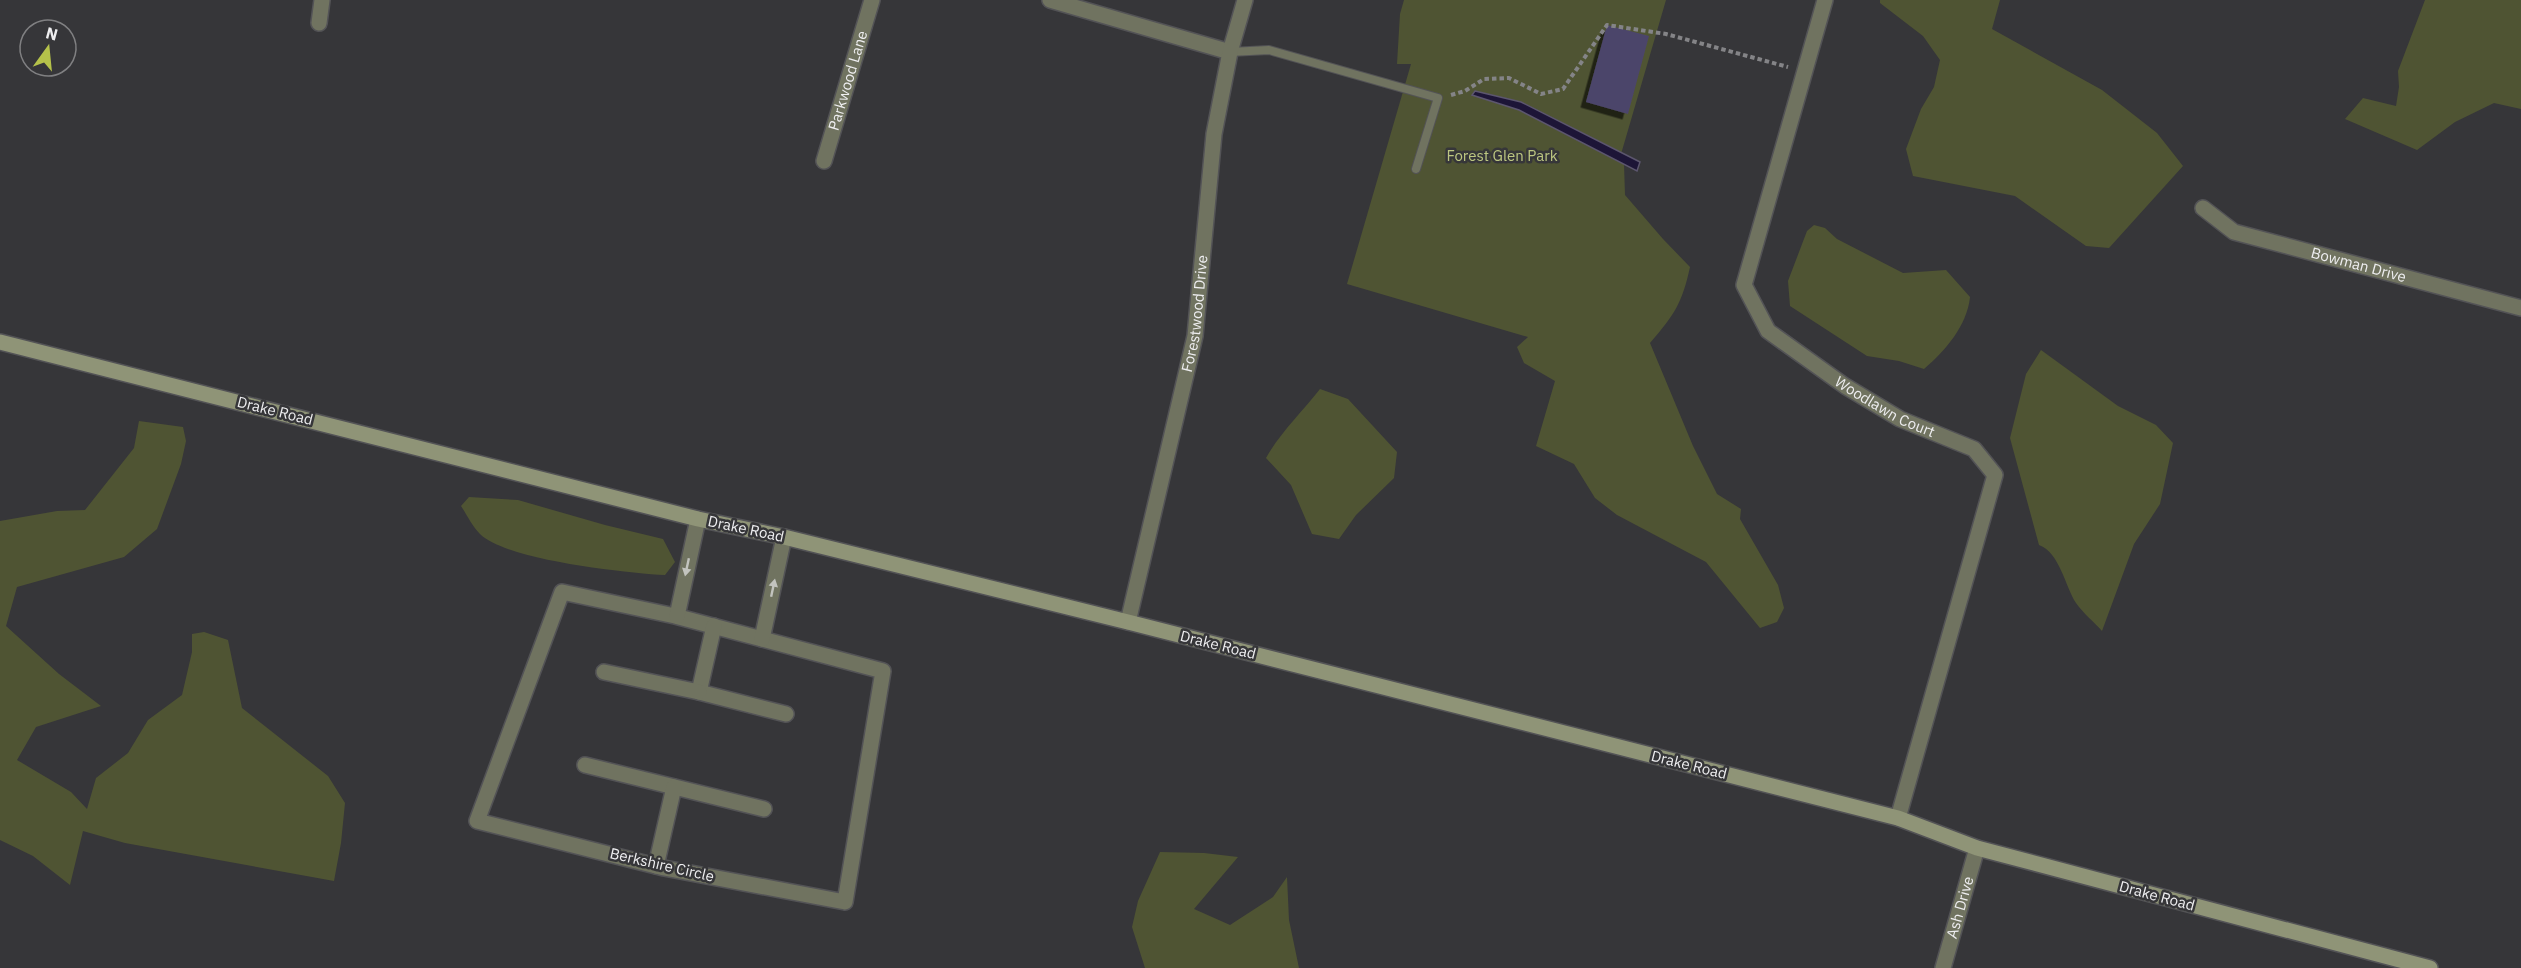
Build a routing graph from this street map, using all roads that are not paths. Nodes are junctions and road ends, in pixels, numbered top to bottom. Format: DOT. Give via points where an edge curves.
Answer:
graph roads {
  1 [pos="322,0"];
  2 [pos="872,0"];
  3 [pos="1050,0"];
  4 [pos="1245,0"];
  5 [pos="1825,0"];
  6 [pos="319,23"];
  7 [pos="1230,52"];
  8 [pos="824,161"];
  9 [pos="1416,169"];
  10 [pos="2203,208"];
  11 [pos="2521,308"];
  12 [pos="0,342"];
  13 [pos="698,519"];
  14 [pos="784,537"];
  15 [pos="676,616"];
  16 [pos="1128,622"];
  17 [pos="714,626"];
  18 [pos="762,639"];
  19 [pos="604,672"];
  20 [pos="699,692"];
  21 [pos="786,714"];
  22 [pos="585,765"];
  23 [pos="674,787"];
  24 [pos="764,809"];
  25 [pos="1898,818"];
  26 [pos="1977,848"];
  27 [pos="657,866"];
  28 [pos="1943,968"];
  29 [pos="2430,968"];
  1 -- 6 [label="street"];
  2 -- 8 [label="street, Parkwood Lane"];
  3 -- 7 [label="street"];
  4 -- 7 [label="street, Forestwood Drive"];
  5 -- 25 [label="street, Woodlawn Court" via="1744,285 1768,331 1845,386 1900,418 1974,448 1995,475"];
  7 -- 9 [label="lane" via="1269,50 1438,98"];
  7 -- 16 [label="street, Forestwood Drive" via="1214,134 1195,336"];
  10 -- 11 [label="street, Bowman Drive" via="2235,232"];
  12 -- 13 [label="street, Drake Road"];
  13 -- 14 [label="street, Drake Road"];
  13 -- 15 [label="street, one-way"];
  14 -- 16 [label="street, Drake Road"];
  18 -- 14 [label="street, one-way"];
  15 -- 17 [label="street"];
  15 -- 27 [label="street, Berkshire Circle" via="562,591 477,821"];
  16 -- 25 [label="street, Drake Road"];
  17 -- 18 [label="street"];
  17 -- 20 [label="street"];
  18 -- 27 [label="street, Berkshire Circle" via="883,671 845,902"];
  19 -- 20 [label="street"];
  20 -- 21 [label="street"];
  22 -- 23 [label="street"];
  23 -- 24 [label="street"];
  23 -- 27 [label="street"];
  25 -- 26 [label="street, Drake Road"];
  26 -- 28 [label="street, Ash Drive"];
  26 -- 29 [label="street, Drake Road"];
}
